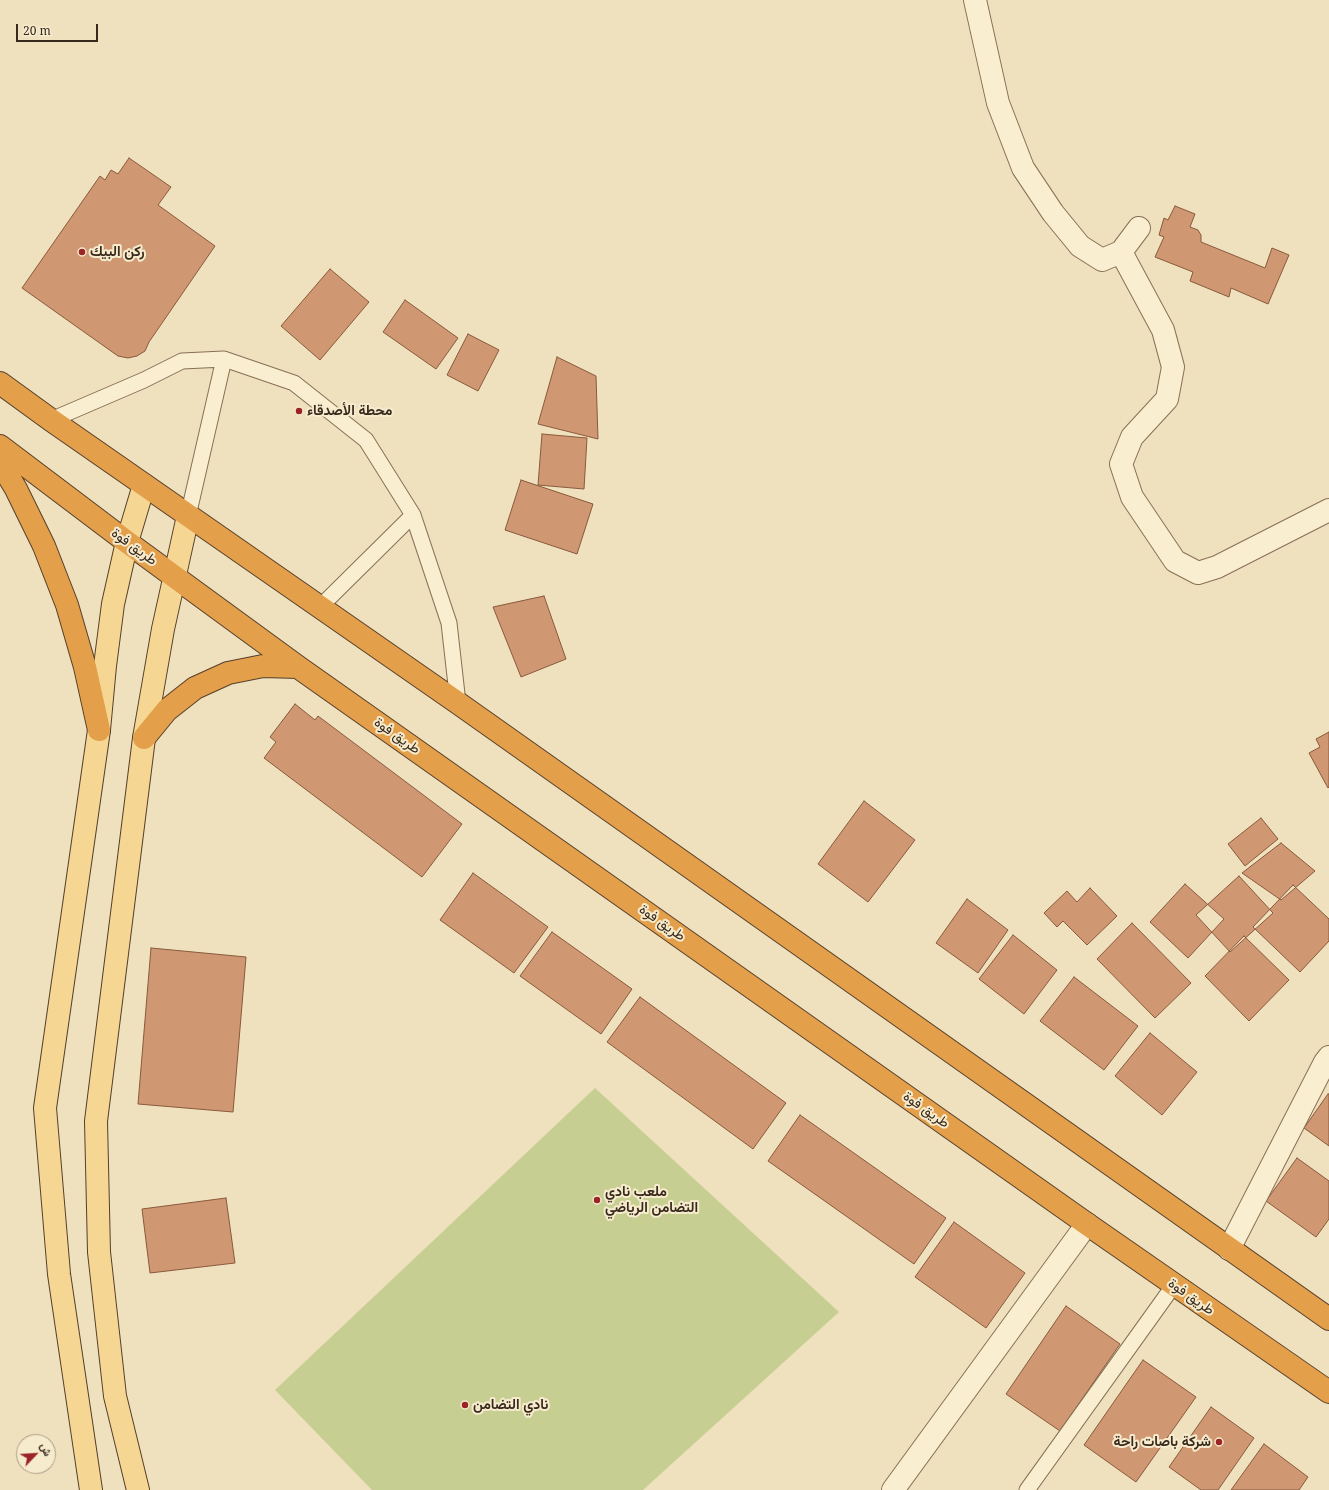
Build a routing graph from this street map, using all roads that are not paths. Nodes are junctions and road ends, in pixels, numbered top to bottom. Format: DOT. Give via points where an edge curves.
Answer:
graph roads {
  1 [pos="975,0"];
  2 [pos="1139,228"];
  3 [pos="1121,252"];
  4 [pos="224,359"];
  5 [pos="0,383"];
  6 [pos="50,420"];
  7 [pos="0,446"];
  8 [pos="0,462"];
  9 [pos="144,485"];
  10 [pos="1329,510"];
  11 [pos="413,515"];
  12 [pos="188,516"];
  13 [pos="127,542"];
  14 [pos="174,576"];
  15 [pos="320,608"];
  16 [pos="298,667"];
  17 [pos="458,703"];
  18 [pos="99,730"];
  19 [pos="144,738"];
  20 [pos="1329,1058"];
  21 [pos="1087,1224"];
  22 [pos="1229,1248"];
  23 [pos="1174,1285"];
  24 [pos="1329,1319"];
  25 [pos="1329,1392"];
  26 [pos="91,1490"];
  27 [pos="138,1490"];
  28 [pos="893,1490"];
  29 [pos="1027,1490"];
  1 -- 3 [label="street" via="998,103 1023,168 1053,213 1080,246 1102,260"];
  2 -- 3 [label="street"];
  3 -- 10 [label="street" via="1163,330 1173,367 1167,399 1132,437 1121,464 1132,497 1175,561 1198,573 1217,567"];
  4 -- 6 [label="lane" via="182,361"];
  4 -- 11 [label="lane" via="294,383 366,440"];
  4 -- 12 [label="lane"];
  5 -- 6 [label="highway"];
  6 -- 9 [label="highway"];
  7 -- 13 [label="highway, طريق فوة"];
  8 -- 18 [label="highway" via="44,546 67,605 85,667"];
  9 -- 12 [label="highway"];
  9 -- 13 [label="main road"];
  11 -- 15 [label="lane"];
  11 -- 17 [label="lane" via="449,623"];
  12 -- 14 [label="main road"];
  12 -- 15 [label="highway"];
  13 -- 14 [label="highway, طريق فوة"];
  13 -- 18 [label="main road" via="113,604"];
  14 -- 16 [label="highway, طريق فوة"];
  14 -- 19 [label="main road"];
  15 -- 17 [label="highway"];
  16 -- 19 [label="highway" via="263,666 228,674 195,688 167,710"];
  16 -- 21 [label="highway, طريق فوة"];
  17 -- 22 [label="highway"];
  18 -- 26 [label="main road" via="45,1108 59,1274"];
  19 -- 27 [label="main road" via="96,1121 100,1252 114,1389"];
  20 -- 22 [label="street"];
  21 -- 23 [label="highway, طريق فوة"];
  21 -- 28 [label="street"];
  22 -- 24 [label="highway"];
  23 -- 25 [label="highway, طريق فوة"];
  23 -- 29 [label="lane"];
}
